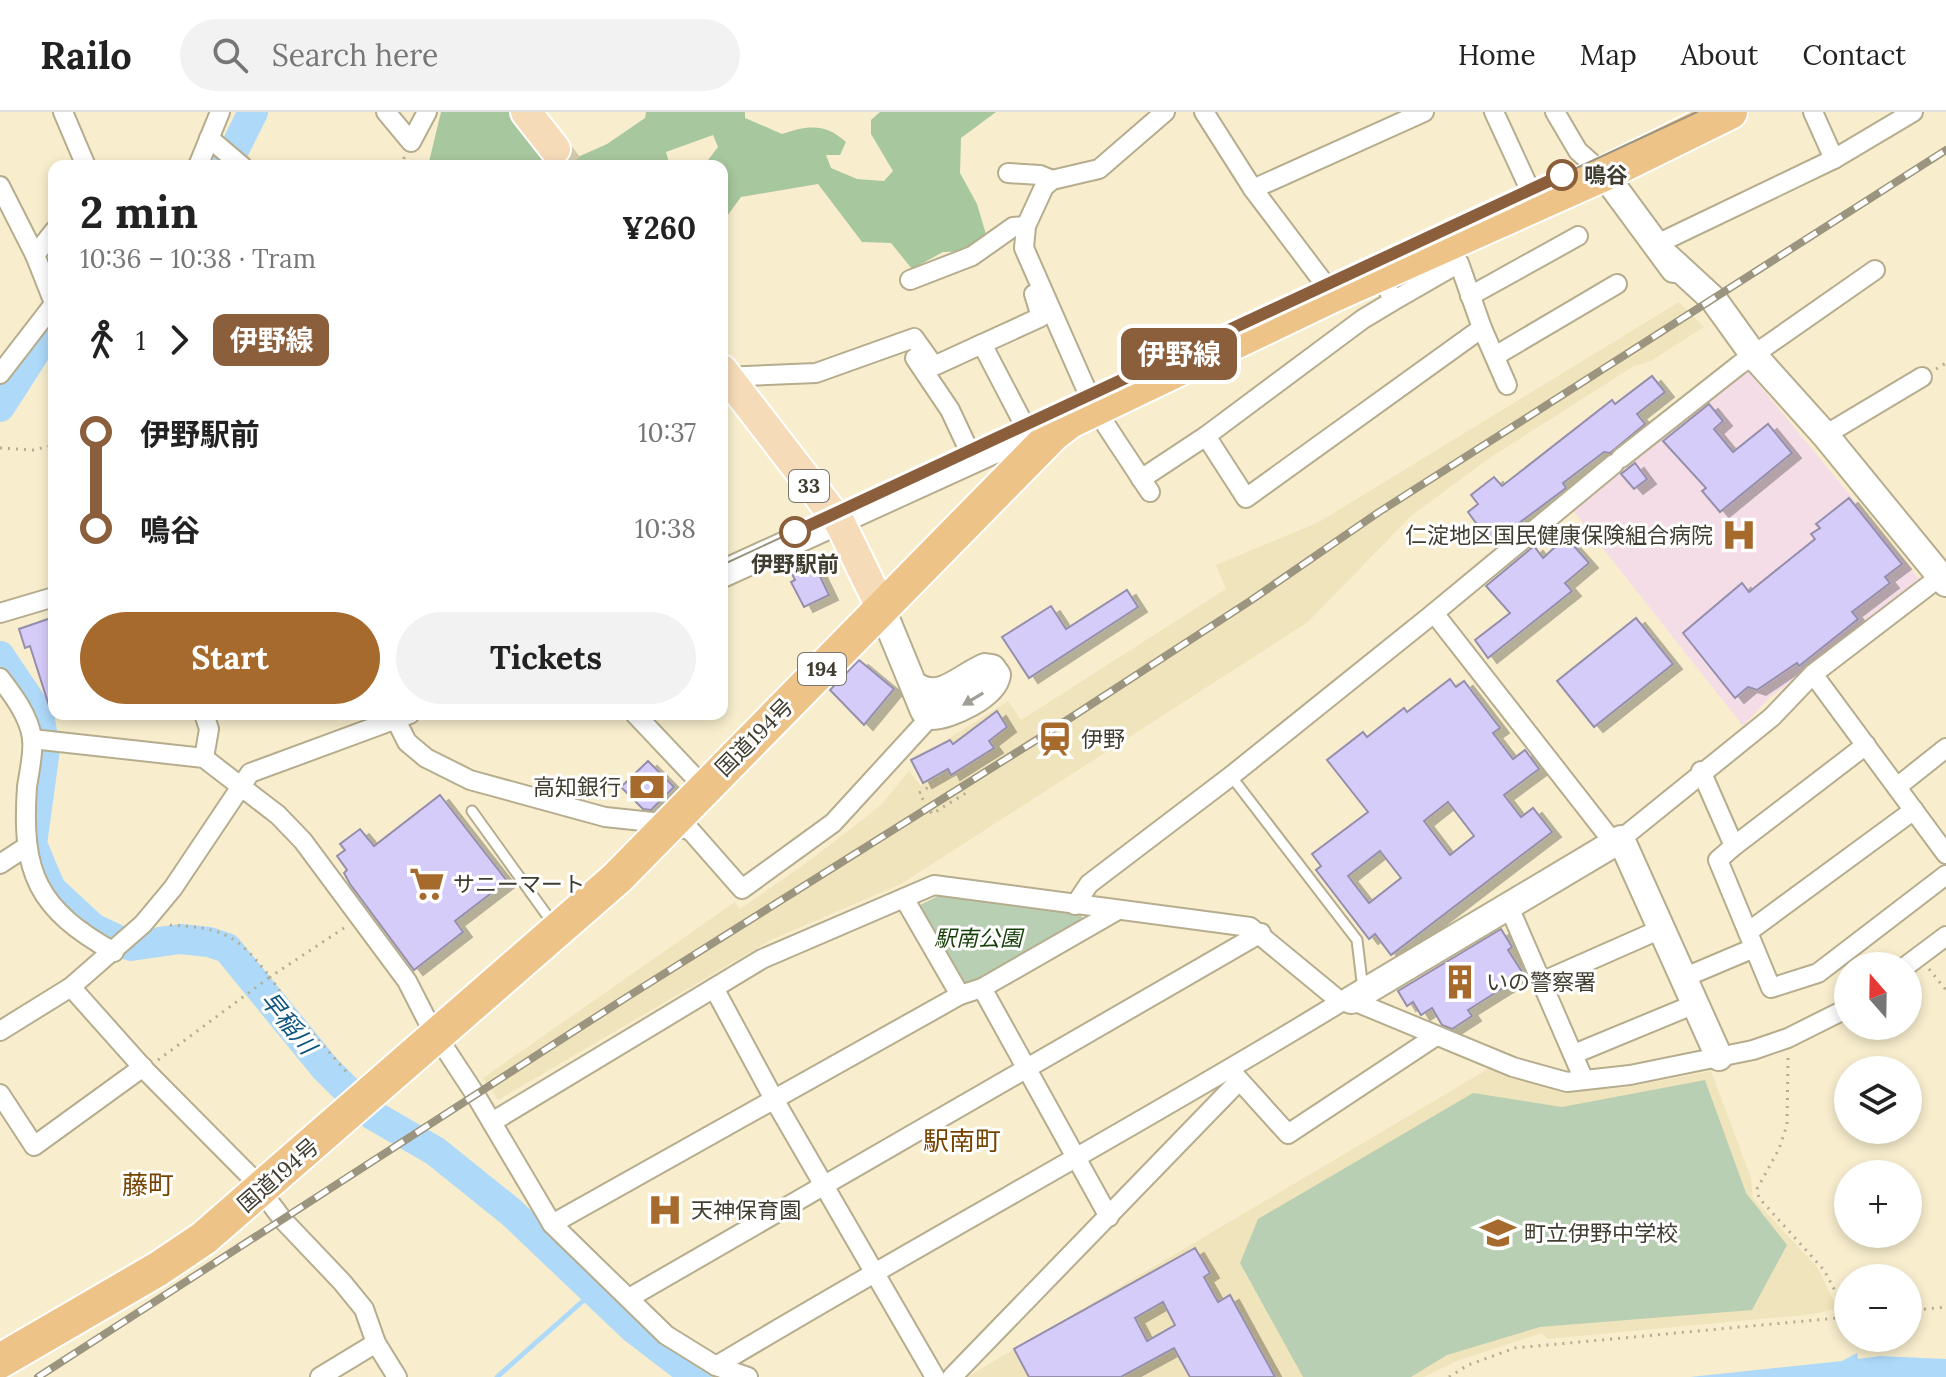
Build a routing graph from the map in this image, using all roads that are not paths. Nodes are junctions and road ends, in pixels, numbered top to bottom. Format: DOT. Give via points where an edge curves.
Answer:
graph roads {
  1 [pos="63,112"];
  2 [pos="220,112"];
  3 [pos="386,112"];
  4 [pos="427,112"];
  5 [pos="526,112"];
  6 [pos="1165,112"];
  7 [pos="1204,112"];
  8 [pos="1424,112"];
  9 [pos="1494,112"];
  10 [pos="1555,112"];
  11 [pos="1730,112"];
  12 [pos="1813,112"];
  13 [pos="1913,112"];
  14 [pos="209,138"];
  15 [pos="555,149"];
  16 [pos="1834,159"];
  17 [pos="83,160"];
  18 [pos="200,160"];
  19 [pos="235,160"];
  20 [pos="1008,173"];
  21 [pos="1604,174"];
  22 [pos="1052,180"];
  23 [pos="0,186"];
  24 [pos="1253,189"];
  25 [pos="1537,205"];
  26 [pos="1026,226"];
  27 [pos="1578,236"];
  28 [pos="48,239"];
  29 [pos="1661,249"];
  30 [pos="35,255"];
  31 [pos="1028,263"];
  32 [pos="1875,270"];
  33 [pos="910,280"];
  34 [pos="1617,284"];
  35 [pos="1387,287"];
  36 [pos="48,289"];
  37 [pos="1333,295"];
  38 [pos="1470,296"];
  39 [pos="48,312"];
  40 [pos="1482,328"];
  41 [pos="908,340"];
  42 [pos="982,344"];
  43 [pos="1753,355"];
  44 [pos="1495,356"];
  45 [pos="0,374"];
  46 [pos="728,374"];
  47 [pos="1922,377"];
  48 [pos="728,380"];
  49 [pos="1507,385"];
  50 [pos="1094,407"];
  51 [pos="1041,434"];
  52 [pos="1825,435"];
  53 [pos="1206,436"];
  54 [pos="973,459"];
  55 [pos="840,523"];
  56 [pos="728,571"];
  57 [pos="1944,580"];
  58 [pos="48,599"];
  59 [pos="882,609"];
  60 [pos="0,613"];
  61 [pos="1434,613"];
  62 [pos="1813,674"];
  63 [pos="0,678"];
  64 [pos="913,684"];
  65 [pos="931,716"];
  66 [pos="206,720"];
  67 [pos="394,720"];
  68 [pos="403,720"];
  69 [pos="641,720"];
  70 [pos="32,739"];
  71 [pos="1866,745"];
  72 [pos="1946,748"];
  73 [pos="204,758"];
  74 [pos="1701,771"];
  75 [pos="1231,776"];
  76 [pos="241,784"];
  77 [pos="704,787"];
  78 [pos="1897,787"];
  79 [pos="1914,810"];
  80 [pos="472,811"];
  81 [pos="671,824"];
  82 [pos="1617,840"];
  83 [pos="1734,846"];
  84 [pos="26,847"];
  85 [pos="1946,854"];
  86 [pos="0,864"];
  87 [pos="1946,875"];
  88 [pos="904,898"];
  89 [pos="1075,905"];
  90 [pos="1509,907"];
  91 [pos="1118,910"];
  92 [pos="1661,929"];
  93 [pos="557,930"];
  94 [pos="1261,933"];
  95 [pos="1946,936"];
  96 [pos="1751,940"];
  97 [pos="114,952"];
  98 [pos="1922,954"];
  99 [pos="1683,978"];
  100 [pos="1541,982"];
  101 [pos="71,987"];
  102 [pos="714,988"];
  103 [pos="982,988"];
  104 [pos="960,995"];
  105 [pos="1352,998"];
  106 [pos="1695,1004"];
  107 [pos="1834,1015"];
  108 [pos="0,1031"];
  109 [pos="437,1036"];
  110 [pos="1436,1036"];
  111 [pos="1574,1054"];
  112 [pos="1719,1057"];
  113 [pos="144,1069"];
  114 [pos="1028,1070"];
  115 [pos="1234,1076"];
  116 [pos="1584,1080"];
  117 [pos="0,1094"];
  118 [pos="775,1101"];
  119 [pos="492,1122"];
  120 [pos="1077,1158"];
  121 [pos="824,1185"];
  122 [pos="262,1190"];
  123 [pos="1109,1217"];
  124 [pos="552,1224"];
  125 [pos="875,1270"];
  126 [pos="629,1298"];
  127 [pos="376,1343"];
  128 [pos="0,1361"];
  129 [pos="716,1366"];
  130 [pos="320,1377"];
  131 [pos="397,1377"];
  132 [pos="748,1377"];
  133 [pos="935,1377"];
  134 [pos="952,1377"];
  1 -- 17 [label="street"];
  2 -- 14 [label="street"];
  3 -- 4 [label="street" via="411,142"];
  5 -- 15 [label="main road"];
  6 -- 22 [label="street" via="1099,169"];
  7 -- 24 [label="street"];
  8 -- 24 [label="street"];
  9 -- 25 [label="street"];
  10 -- 21 [label="street" via="1578,151"];
  11 -- 21 [label="highway, 国道194号 / 194"];
  12 -- 16 [label="street"];
  13 -- 16 [label="street"];
  14 -- 18 [label="street"];
  14 -- 19 [label="street"];
  16 -- 29 [label="street"];
  20 -- 22 [label="street"];
  21 -- 25 [label="highway, 国道194号 / 194"];
  21 -- 29 [label="street"];
  22 -- 26 [label="street" via="1034,203"];
  23 -- 30 [label="street"];
  24 -- 37 [label="street"];
  25 -- 35 [label="highway, 国道194号 / 194"];
  26 -- 31 [label="street"];
  26 -- 33 [label="street" via="1013,227 972,256"];
  27 -- 38 [label="street"];
  28 -- 30 [label="street"];
  29 -- 43 [label="street" via="1701,308"];
  30 -- 36 [label="street"];
  31 -- 42 [label="street" via="1041,317"];
  31 -- 50 [label="street"];
  32 -- 43 [label="street"];
  34 -- 44 [label="street"];
  35 -- 37 [label="highway, 国道194号 / 194"];
  35 -- 38 [label="street" via="1459,263"];
  35 -- 53 [label="street" via="1363,319"];
  37 -- 50 [label="highway, 国道194号 / 194"];
  38 -- 40 [label="street"];
  39 -- 45 [label="street"];
  40 -- 44 [label="street"];
  40 -- 53 [label="street" via="1246,498"];
  41 -- 42 [label="street" via="914,338 934,366"];
  41 -- 46 [label="street" via="816,373"];
  41 -- 54 [label="street"];
  42 -- 51 [label="street"];
  43 -- 52 [label="street"];
  43 -- 61 [label="street"];
  44 -- 49 [label="street"];
  47 -- 52 [label="street"];
  48 -- 55 [label="main road, 33"];
  50 -- 51 [label="highway, 国道194号 / 194"];
  50 -- 53 [label="street" via="1145,486"];
  51 -- 54 [label="street"];
  51 -- 59 [label="highway, 国道194号 / 194"];
  52 -- 57 [label="street"];
  54 -- 55 [label="street"];
  55 -- 56 [label="street"];
  55 -- 59 [label="main road, 33"];
  57 -- 62 [label="street"];
  58 -- 60 [label="street"];
  59 -- 64 [label="street"];
  59 -- 77 [label="highway, 国道194号 / 194"];
  61 -- 75 [label="street"];
  61 -- 82 [label="street"];
  62 -- 71 [label="street"];
  62 -- 74 [label="street" via="1772,717"];
  63 -- 70 [label="street"];
  64 -- 65 [label="street"];
  64 -- 65 [label="street, one-way" via="937,694 985,667 997,675 989,689 953,711"];
  65 -- 81 [label="street" via="833,823 742,889 691,831"];
  66 -- 73 [label="street"];
  67 -- 76 [label="street" via="262,765"];
  68 -- 81 [label="street" via="407,742 470,780 605,817"];
  69 -- 77 [label="street"];
  70 -- 73 [label="street"];
  70 -- 84 [label="street"];
  71 -- 78 [label="street"];
  71 -- 83 [label="street"];
  72 -- 78 [label="street"];
  73 -- 76 [label="street"];
  74 -- 82 [label="street"];
  74 -- 83 [label="street"];
  75 -- 89 [label="street" via="1089,884"];
  75 -- 105 [label="lane" via="1357,940"];
  76 -- 97 [label="street" via="173,888"];
  76 -- 109 [label="street" via="303,841 407,981"];
  77 -- 81 [label="highway, 国道194号 / 194"];
  78 -- 79 [label="street"];
  79 -- 85 [label="street"];
  79 -- 96 [label="street"];
  80 -- 93 [label="lane"];
  81 -- 93 [label="highway, 国道194号 / 194"];
  82 -- 90 [label="street"];
  82 -- 92 [label="street"];
  83 -- 96 [label="street" via="1718,860"];
  84 -- 86 [label="street"];
  84 -- 97 [label="street" via="34,881 58,911 88,938"];
  87 -- 96 [label="street" via="1818,973 1771,988"];
  88 -- 89 [label="street" via="934,885"];
  88 -- 102 [label="street" via="762,959"];
  88 -- 104 [label="street"];
  89 -- 91 [label="street"];
  90 -- 100 [label="street"];
  90 -- 105 [label="street"];
  91 -- 94 [label="street" via="1250,927"];
  91 -- 103 [label="street"];
  92 -- 99 [label="street"];
  92 -- 100 [label="street"];
  93 -- 109 [label="highway, 国道194号 / 194"];
  94 -- 105 [label="street" via="1304,974"];
  94 -- 114 [label="street"];
  95 -- 98 [label="street"];
  96 -- 99 [label="street"];
  97 -- 101 [label="street"];
  99 -- 106 [label="street"];
  100 -- 111 [label="street"];
  101 -- 108 [label="street"];
  101 -- 113 [label="street"];
  102 -- 118 [label="street"];
  102 -- 119 [label="street"];
  103 -- 104 [label="street"];
  103 -- 114 [label="street"];
  104 -- 118 [label="street"];
  105 -- 110 [label="street"];
  105 -- 115 [label="street"];
  106 -- 111 [label="street"];
  106 -- 112 [label="street"];
  107 -- 112 [label="street" via="1788,1038"];
  109 -- 119 [label="street"];
  109 -- 122 [label="highway, 国道194号 / 194"];
  110 -- 115 [label="street" via="1288,1134"];
  110 -- 116 [label="street" via="1513,1067 1567,1082"];
  111 -- 116 [label="street"];
  112 -- 116 [label="street"];
  113 -- 117 [label="street" via="34,1146"];
  113 -- 122 [label="street"];
  114 -- 120 [label="street"];
  114 -- 121 [label="street"];
  115 -- 120 [label="street"];
  115 -- 123 [label="street"];
  118 -- 121 [label="street"];
  118 -- 124 [label="street"];
  119 -- 124 [label="street"];
  120 -- 123 [label="street"];
  120 -- 125 [label="street"];
  121 -- 125 [label="street"];
  121 -- 126 [label="street"];
  122 -- 127 [label="street" via="364,1309"];
  122 -- 128 [label="highway, 国道194号 / 194" via="181,1254"];
  123 -- 134 [label="street"];
  124 -- 126 [label="street"];
  125 -- 129 [label="street"];
  125 -- 133 [label="street"];
  126 -- 129 [label="street" via="666,1335"];
  127 -- 130 [label="street"];
  127 -- 131 [label="street"];
  129 -- 132 [label="street"];
}
